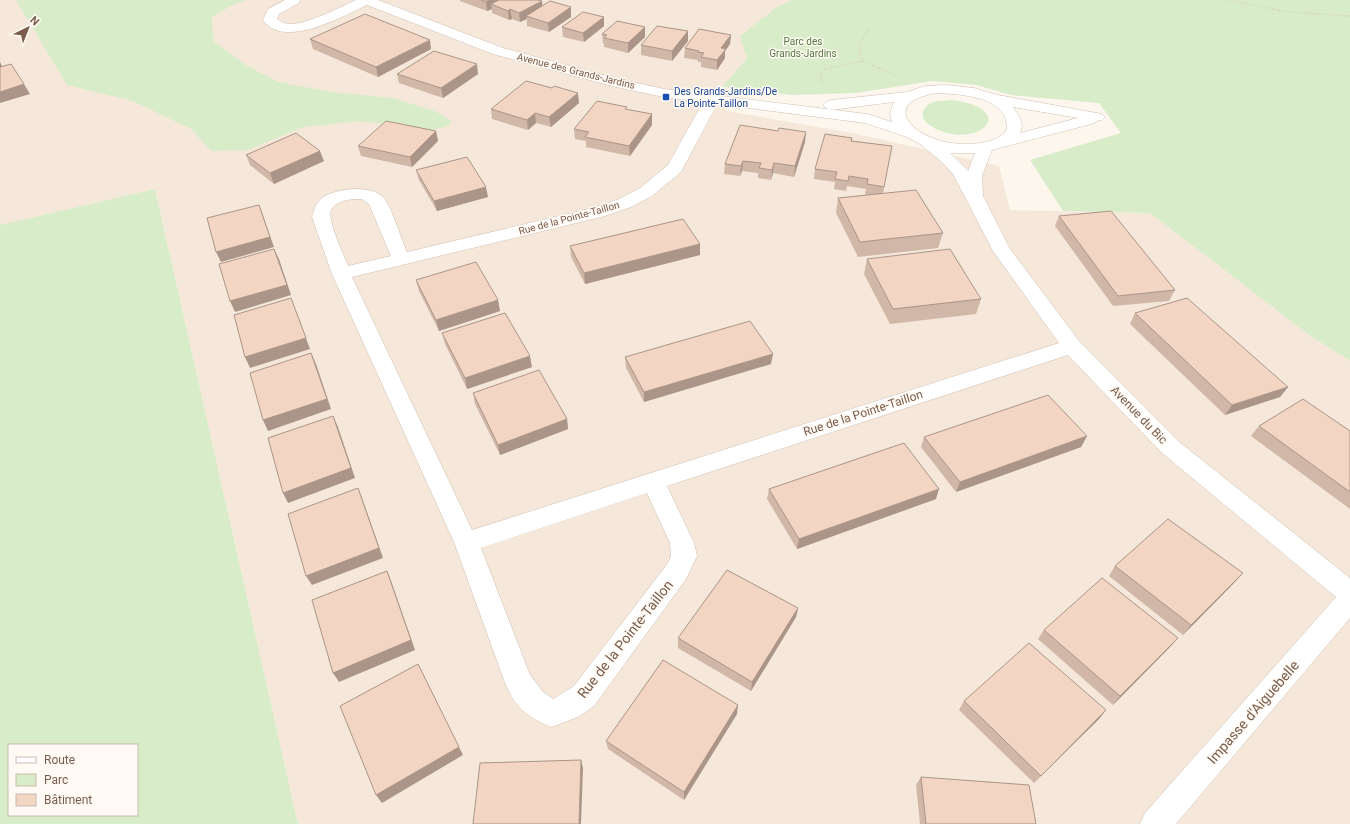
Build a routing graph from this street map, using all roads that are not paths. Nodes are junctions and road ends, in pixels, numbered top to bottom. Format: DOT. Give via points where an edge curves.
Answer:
graph roads {
  1 [pos="294,0"];
  2 [pos="367,0"];
  3 [pos="914,94"];
  4 [pos="991,98"];
  5 [pos="712,99"];
  6 [pos="794,109"];
  7 [pos="910,133"];
  8 [pos="926,141"];
  9 [pos="1001,143"];
  10 [pos="985,148"];
  11 [pos="974,196"];
  12 [pos="401,259"];
  13 [pos="341,274"];
  14 [pos="1072,346"];
  15 [pos="653,481"];
  16 [pos="466,542"];
  17 [pos="1350,593"];
  18 [pos="1350,599"];
  19 [pos="1156,824"];
  1 -- 2 [label="street" via="273,12 270,20 273,24 288,28 308,26"];
  2 -- 5 [label="street, Avenue des Grands-Jardins" via="459,37 544,64 630,86"];
  3 -- 4 [label="street, Avenue des Grands-Jardins" via="937,89 955,89"];
  3 -- 6 [label="street, Avenue des Grands-Jardins"];
  3 -- 7 [label="street" via="900,104 897,113 900,123"];
  4 -- 9 [label="street" via="1004,106 1013,116 1016,126 1012,136"];
  4 -- 9 [label="street" via="1097,117"];
  5 -- 6 [label="street, Avenue des Grands-Jardins"];
  5 -- 12 [label="street, Rue de la Pointe-Taillon" via="675,168 646,192 625,203 599,212"];
  6 -- 7 [label="street, Avenue des Grands-Jardins" via="867,119"];
  7 -- 8 [label="street, Avenue des Grands-Jardins"];
  8 -- 10 [label="street" via="945,147"];
  8 -- 11 [label="street, Avenue du Bic" via="960,172"];
  9 -- 10 [label="street"];
  10 -- 11 [label="street, Avenue du Bic" via="974,176"];
  11 -- 14 [label="street, Avenue du Bic" via="1002,250"];
  12 -- 13 [label="street, Rue de la Pointe-Taillon"];
  12 -- 13 [label="street, Rue de la Pointe-Taillon" via="377,201 372,196 361,193 350,194 330,200 321,211"];
  13 -- 16 [label="street, Rue de la Pointe-Taillon"];
  14 -- 15 [label="street, Rue de la Pointe-Taillon"];
  14 -- 17 [label="street, Avenue du Bic" via="1170,447"];
  15 -- 16 [label="street, Rue de la Pointe-Taillon"];
  15 -- 16 [label="street, Rue de la Pointe-Taillon" via="682,543 684,556 677,571 584,696 568,707 552,713 538,707 528,698 519,683"];
  18 -- 19 [label="street, Impasse d'Aiguebelle"];
}
